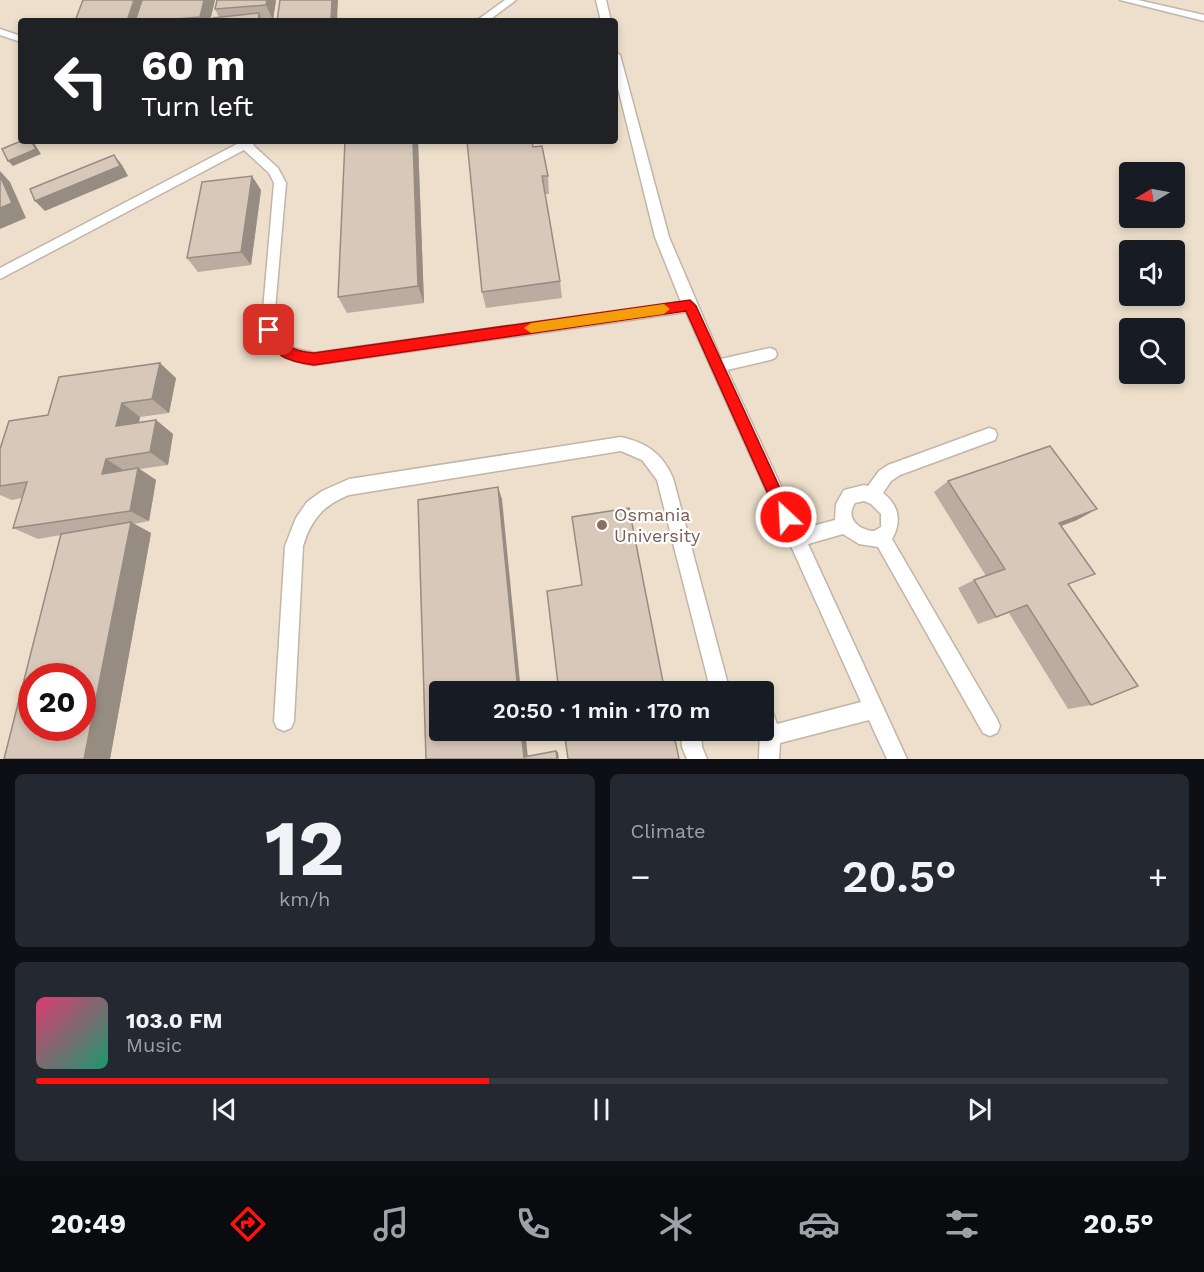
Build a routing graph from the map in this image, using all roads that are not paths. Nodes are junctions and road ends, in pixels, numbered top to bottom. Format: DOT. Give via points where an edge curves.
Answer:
graph roads {
  1 [pos="511,0"];
  2 [pos="601,0"];
  3 [pos="1125,0"];
  4 [pos="485,18"];
  5 [pos="605,18"];
  6 [pos="1204,18"];
  7 [pos="0,32"];
  8 [pos="18,38"];
  9 [pos="618,67"];
  10 [pos="242,144"];
  11 [pos="248,144"];
  12 [pos="0,274"];
  13 [pos="690,306"];
  14 [pos="771,354"];
  15 [pos="717,366"];
  16 [pos="989,435"];
  17 [pos="872,495"];
  18 [pos="845,525"];
  19 [pos="882,538"];
  20 [pos="796,539"];
  21 [pos="718,681"];
  22 [pos="874,709"];
  23 [pos="284,721"];
  24 [pos="990,726"];
  25 [pos="774,734"];
  26 [pos="692,741"];
  27 [pos="771,741"];
  28 [pos="697,759"];
  29 [pos="770,759"];
  30 [pos="897,759"];
  1 -- 4 [label="lane"];
  2 -- 5 [label="lane"];
  3 -- 6 [label="lane"];
  7 -- 8 [label="lane"];
  9 -- 13 [label="lane" via="662,237"];
  10 -- 12 [label="lane"];
  11 -- 13 [label="lane" via="280,183 269,330 284,352 296,357 314,359"];
  13 -- 15 [label="lane"];
  14 -- 15 [label="lane"];
  15 -- 20 [label="lane"];
  16 -- 17 [label="lane" via="894,470"];
  17 -- 18 [label="lane" via="857,494 845,502"];
  17 -- 19 [label="lane" via="885,505 891,519"];
  18 -- 19 [label="lane" via="867,540"];
  18 -- 20 [label="lane"];
  19 -- 24 [label="lane"];
  20 -- 22 [label="lane"];
  21 -- 23 [label="lane" via="665,478 655,459 640,449 621,444 349,487 327,495 300,523 294,546"];
  22 -- 25 [label="lane"];
  22 -- 30 [label="lane"];
  26 -- 28 [label="lane"];
  27 -- 29 [label="lane"];
}
